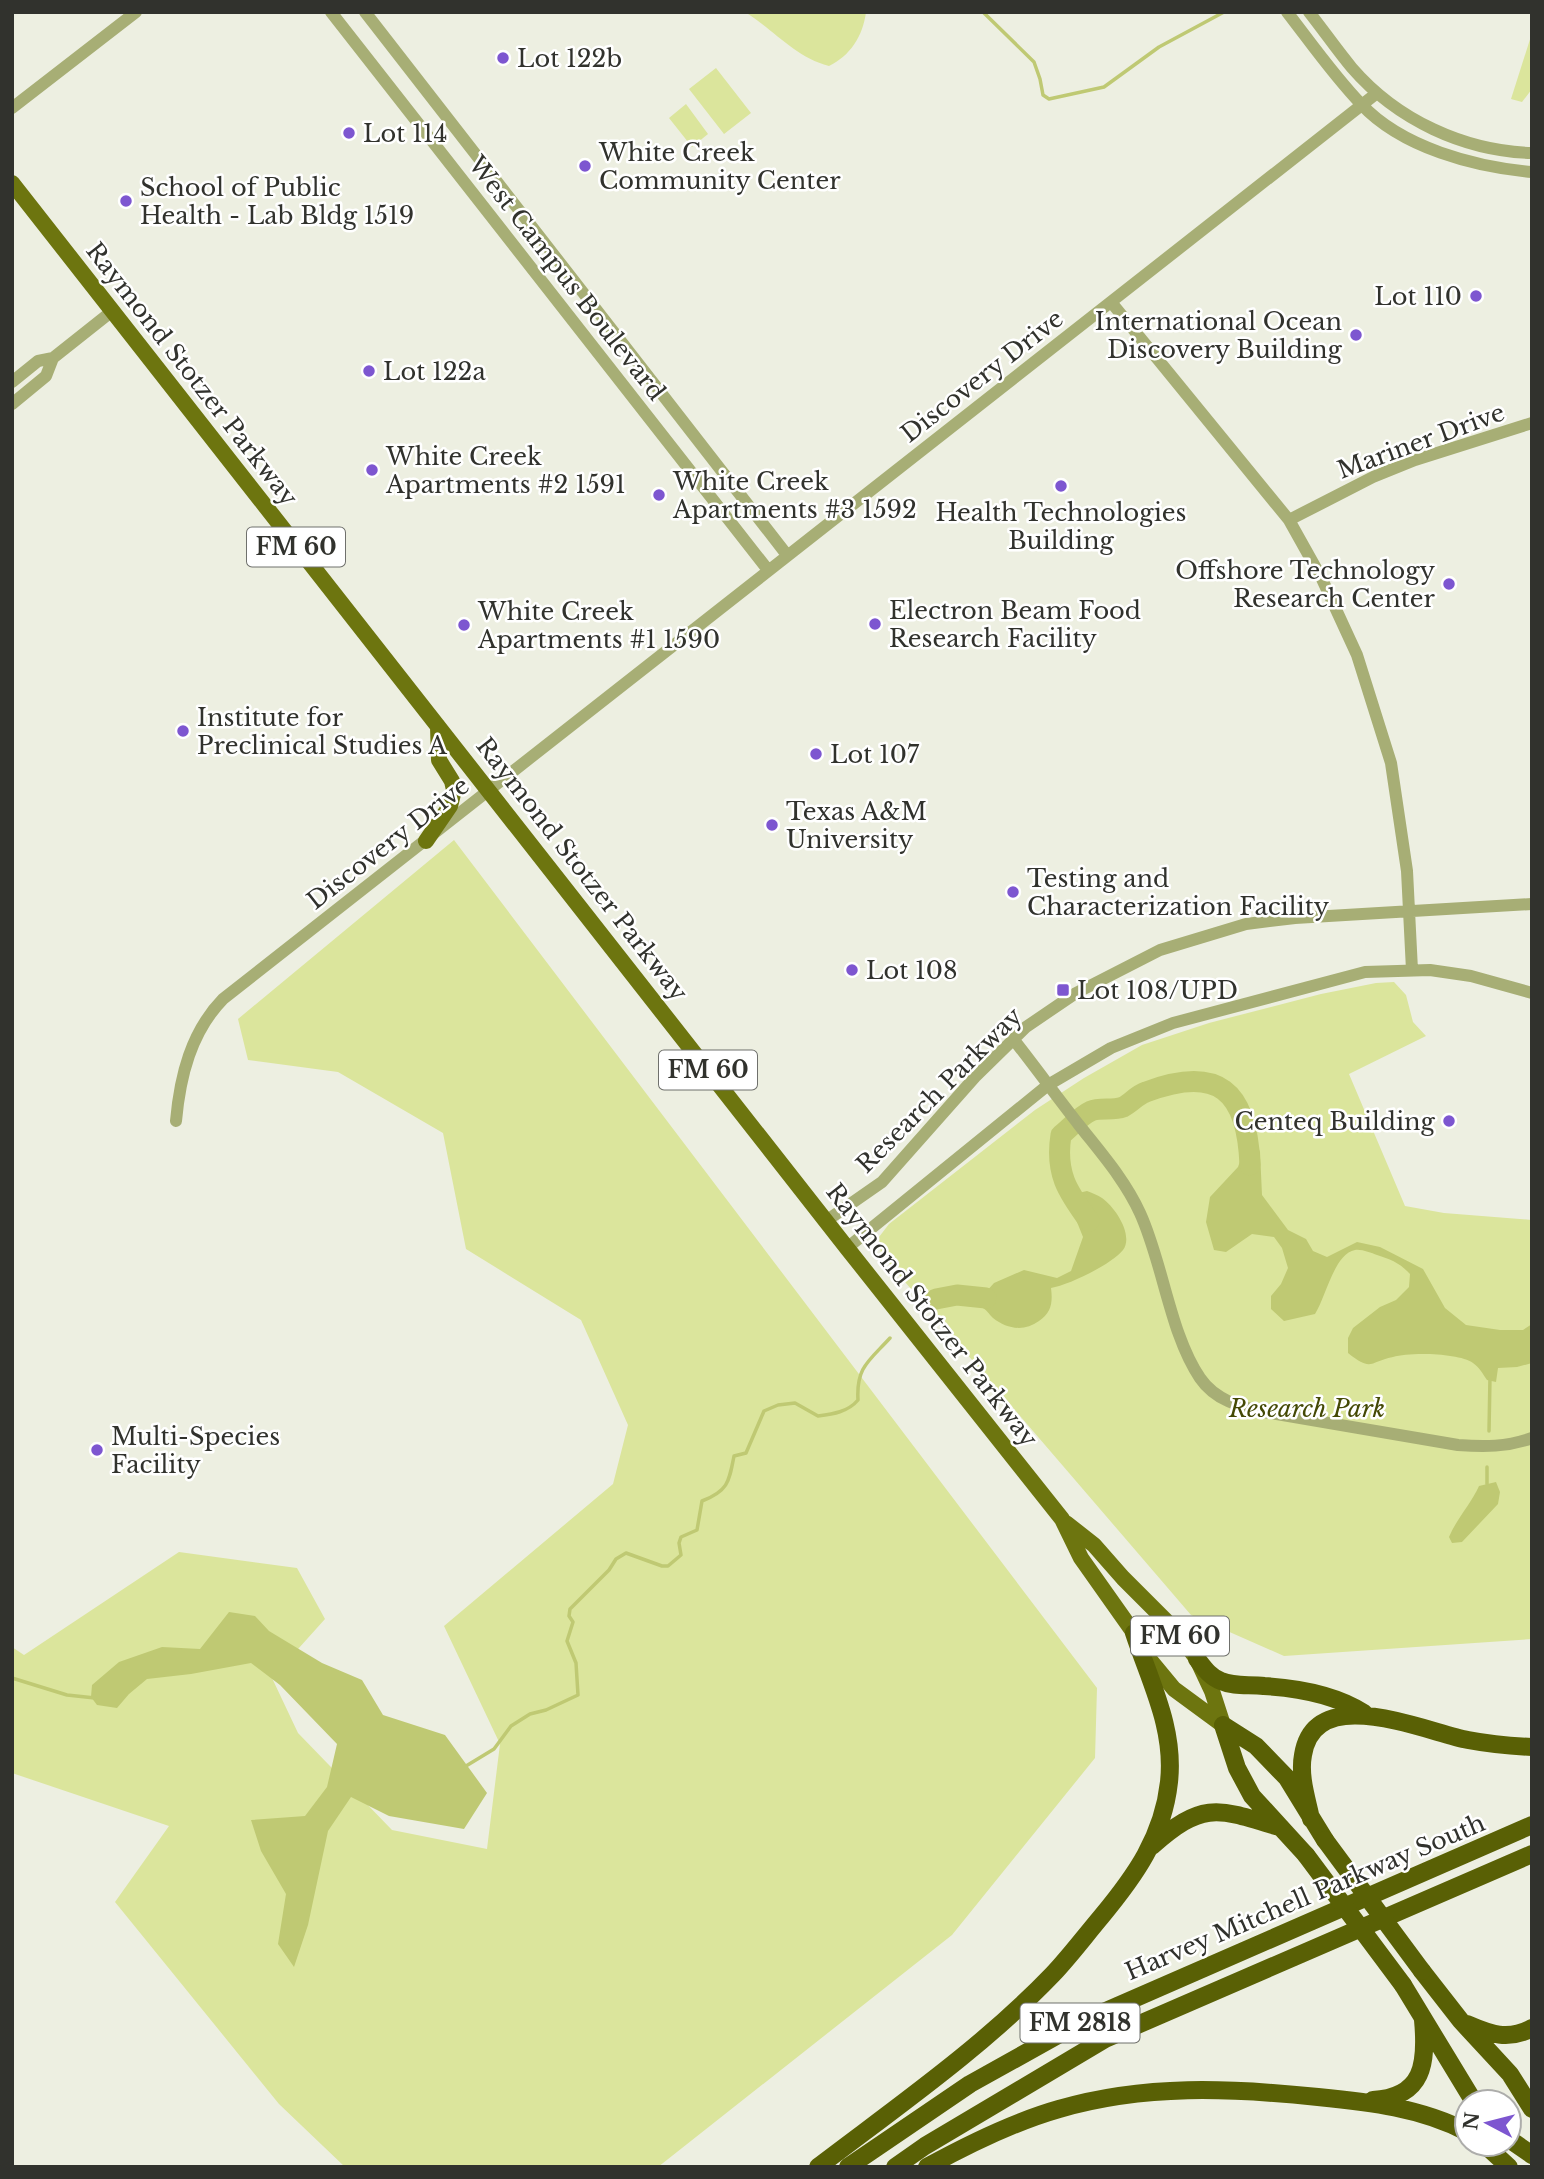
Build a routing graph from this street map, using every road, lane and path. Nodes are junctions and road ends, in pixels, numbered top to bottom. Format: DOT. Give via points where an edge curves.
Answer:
graph roads {
  1 [pos="136,12"];
  2 [pos="331,12"];
  3 [pos="365,12"];
  4 [pos="1287,12"];
  5 [pos="1310,12"];
  6 [pos="1377,93"];
  7 [pos="1362,106"];
  8 [pos="12,108"];
  9 [pos="1532,153"];
  10 [pos="1532,172"];
  11 [pos="12,183"];
  12 [pos="1111,302"];
  13 [pos="111,312"];
  14 [pos="53,358"];
  15 [pos="12,382"];
  16 [pos="12,404"];
  17 [pos="1532,423"];
  18 [pos="714,462"];
  19 [pos="696,477"];
  20 [pos="1289,520"];
  21 [pos="787,555"];
  22 [pos="768,570"];
  23 [pos="438,726"];
  24 [pos="489,790"];
  25 [pos="426,841"];
  26 [pos="1532,904"];
  27 [pos="1410,910"];
  28 [pos="1412,970"];
  29 [pos="1532,993"];
  30 [pos="1014,1040"];
  31 [pos="1048,1085"];
  32 [pos="176,1121"];
  33 [pos="826,1221"];
  34 [pos="846,1248"];
  35 [pos="1532,1438"];
  36 [pos="1062,1519"];
  37 [pos="1134,1633"];
  38 [pos="1197,1659"];
  39 [pos="1367,1715"];
  40 [pos="1223,1725"];
  41 [pos="1532,1747"];
  42 [pos="1311,1819"];
  43 [pos="1532,1825"];
  44 [pos="1280,1827"];
  45 [pos="1152,1846"];
  46 [pos="1532,1854"];
  47 [pos="1423,2015"];
  48 [pos="1461,2021"];
  49 [pos="1532,2028"];
  50 [pos="1466,2088"];
  51 [pos="1359,2101"];
  52 [pos="1532,2109"];
  53 [pos="1453,2124"];
  54 [pos="818,2167"];
  55 [pos="848,2167"];
  56 [pos="895,2167"];
  57 [pos="927,2167"];
  1 -- 8 [label="street"];
  2 -- 19 [label="street, West Campus Boulevard"];
  3 -- 18 [label="street, West Campus Boulevard"];
  4 -- 7 [label="street"];
  5 -- 6 [label="street"];
  6 -- 7 [label="street, Discovery Drive"];
  6 -- 9 [label="street" via="1408,116 1473,146"];
  7 -- 10 [label="street" via="1424,146 1492,168"];
  7 -- 12 [label="street, Discovery Drive"];
  11 -- 13 [label="main road, Raymond Stotzer Parkway / FM 60"];
  12 -- 20 [label="street"];
  12 -- 21 [label="street, Discovery Drive"];
  13 -- 14 [label="street"];
  13 -- 23 [label="main road, Raymond Stotzer Parkway / FM 60"];
  14 -- 15 [label="street" via="38,361"];
  14 -- 16 [label="street" via="46,376"];
  17 -- 20 [label="street, Mariner Drive" via="1415,460"];
  18 -- 19 [label="street"];
  18 -- 21 [label="street, West Campus Boulevard"];
  19 -- 22 [label="street, West Campus Boulevard"];
  20 -- 27 [label="street" via="1357,654 1378,717 1391,763"];
  21 -- 22 [label="street, Discovery Drive"];
  22 -- 24 [label="street, Discovery Drive"];
  23 -- 24 [label="main road, Raymond Stotzer Parkway / FM 60"];
  23 -- 25 [label="main road" via="439,760 454,790 450,806"];
  24 -- 25 [label="street, Discovery Drive"];
  24 -- 33 [label="main road, Raymond Stotzer Parkway / FM 60"];
  25 -- 32 [label="street, Discovery Drive" via="214,1008 191,1048"];
  26 -- 27 [label="street, Research Parkway"];
  27 -- 28 [label="street"];
  27 -- 30 [label="street, Research Parkway" via="1283,919 1198,937 1114,972 1026,1027"];
  28 -- 29 [label="street" via="1471,976"];
  28 -- 31 [label="street" via="1340,977 1173,1023 1111,1048"];
  30 -- 31 [label="street"];
  30 -- 33 [label="street, Research Parkway" via="882,1182"];
  31 -- 34 [label="street"];
  31 -- 35 [label="street" via="1116,1172 1138,1208 1192,1363 1216,1395 1238,1407 1458,1445 1488,1448"];
  33 -- 34 [label="main road, Raymond Stotzer Parkway / FM 60"];
  34 -- 36 [label="main road, Raymond Stotzer Parkway / FM 60"];
  36 -- 37 [label="main road, Raymond Stotzer Parkway / FM 60" via="1081,1558"];
  36 -- 38 [label="main road, Raymond Stotzer Parkway / FM 60" via="1094,1545"];
  37 -- 40 [label="main road, Raymond Stotzer Parkway / FM 60" via="1174,1689"];
  37 -- 45 [label="highway" via="1168,1736 1169,1782"];
  38 -- 39 [label="highway" via="1220,1681 1311,1693"];
  38 -- 40 [label="main road, Raymond Stotzer Parkway / FM 60"];
  39 -- 41 [label="highway" via="1467,1740"];
  39 -- 42 [label="highway" via="1342,1715 1310,1734 1302,1764"];
  40 -- 42 [label="highway, Raymond Stotzer Parkway / FM 60" via="1271,1760"];
  40 -- 44 [label="highway, Raymond Stotzer Parkway / FM 60" via="1244,1783"];
  42 -- 48 [label="highway, Raymond Stotzer Parkway / FM 60, bridge"];
  43 -- 55 [label="highway, Harvey Mitchell Parkway South / FM 2818" via="1083,2021 970,2084"];
  44 -- 45 [label="highway" via="1213,1811 1190,1818"];
  44 -- 47 [label="highway, Raymond Stotzer Parkway / FM 60, bridge" via="1306,1855"];
  45 -- 54 [label="highway" via="1088,1933 1017,2009"];
  46 -- 56 [label="highway, Harvey Mitchell Parkway South / FM 2818" via="1105,2039"];
  47 -- 50 [label="highway, Raymond Stotzer Parkway / FM 60"];
  47 -- 51 [label="highway" via="1425,2056 1417,2079 1392,2098"];
  48 -- 49 [label="highway" via="1499,2036"];
  48 -- 52 [label="highway, Raymond Stotzer Parkway / FM 60" via="1510,2074"];
  51 -- 53 [label="highway"];
  51 -- 57 [label="highway" via="1219,2088 1132,2093 1056,2109 993,2133"];
}
